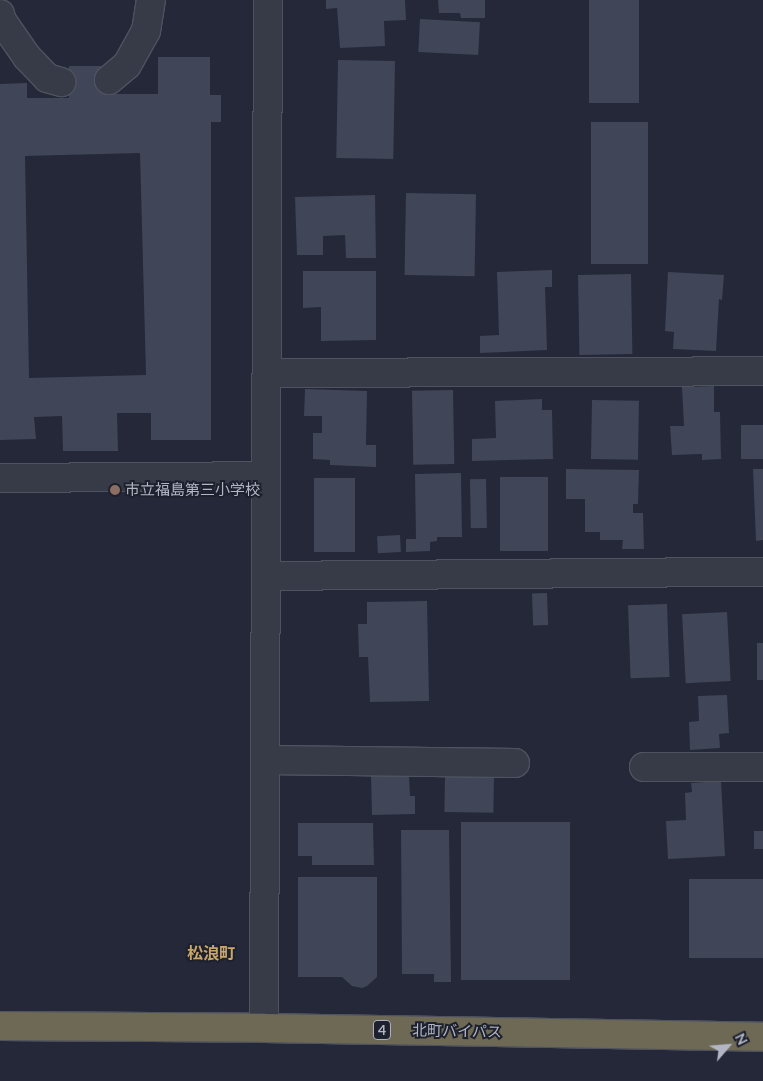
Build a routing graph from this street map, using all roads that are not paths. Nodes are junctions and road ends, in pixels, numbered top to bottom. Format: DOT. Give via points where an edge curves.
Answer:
graph roads {
  1 [pos="151,0"];
  2 [pos="268,0"];
  3 [pos="0,14"];
  4 [pos="109,80"];
  5 [pos="61,82"];
  6 [pos="763,371"];
  7 [pos="267,373"];
  8 [pos="266,476"];
  9 [pos="0,478"];
  10 [pos="763,572"];
  11 [pos="266,576"];
  12 [pos="265,760"];
  13 [pos="515,763"];
  14 [pos="644,767"];
  15 [pos="763,767"];
  16 [pos="0,1026"];
  17 [pos="264,1028"];
  18 [pos="763,1037"];
  1 -- 4 [label="street" via="146,31 127,65"];
  2 -- 7 [label="street"];
  3 -- 5 [label="street" via="27,57 47,78"];
  6 -- 7 [label="street"];
  7 -- 8 [label="street"];
  8 -- 9 [label="street"];
  8 -- 11 [label="street"];
  10 -- 11 [label="street"];
  11 -- 12 [label="street"];
  12 -- 13 [label="street"];
  12 -- 17 [label="street"];
  14 -- 15 [label="street"];
  16 -- 17 [label="highway, 北町バイパス / 4"];
  17 -- 18 [label="highway, 北町バイパス / 4"];
}
